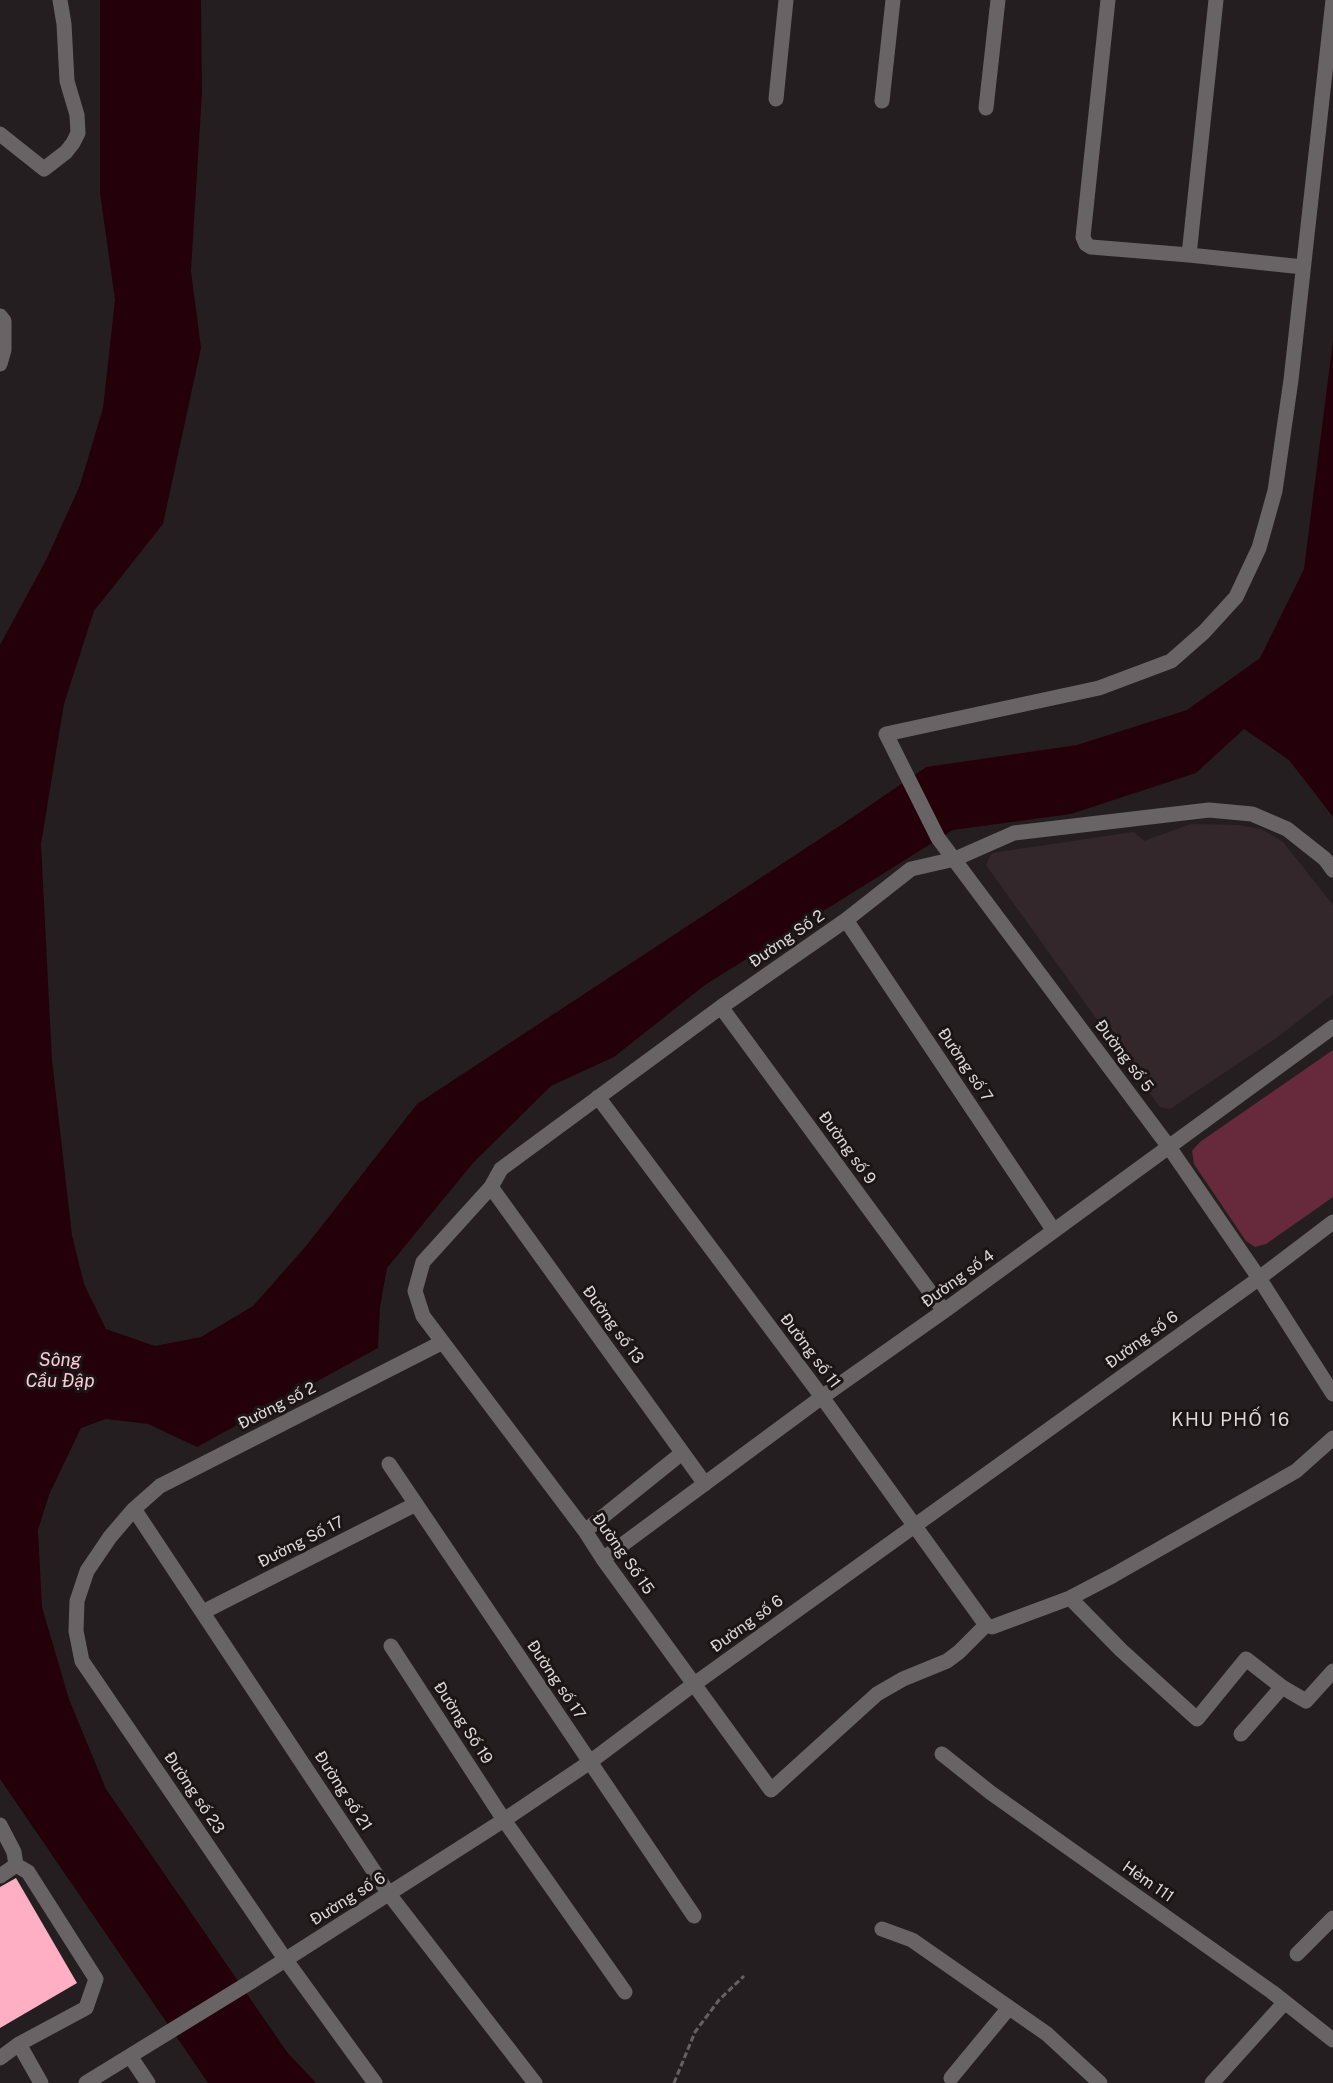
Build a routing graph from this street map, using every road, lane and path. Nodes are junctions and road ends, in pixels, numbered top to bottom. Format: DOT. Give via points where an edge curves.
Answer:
graph roads {
  1 [pos="786,0"];
  2 [pos="893,0"];
  3 [pos="998,0"];
  4 [pos="1108,0"];
  5 [pos="1216,0"];
  6 [pos="1333,0"];
  7 [pos="57,1"];
  8 [pos="776,99"];
  9 [pos="882,101"];
  10 [pos="986,108"];
  11 [pos="0,134"];
  12 [pos="1189,255"];
  13 [pos="1303,267"];
  14 [pos="0,316"];
  15 [pos="0,364"];
  16 [pos="955,859"];
  17 [pos="1329,864"];
  18 [pos="846,920"];
  19 [pos="721,1007"];
  20 [pos="1333,1027"];
  21 [pos="598,1097"];
  22 [pos="1169,1147"];
  23 [pos="491,1187"];
  24 [pos="1333,1222"];
  25 [pos="1054,1231"];
  26 [pos="1259,1278"];
  27 [pos="944,1311"];
  28 [pos="441,1343"];
  29 [pos="1333,1394"];
  30 [pos="822,1397"];
  31 [pos="1333,1438"];
  32 [pos="682,1453"];
  33 [pos="389,1464"];
  34 [pos="705,1484"];
  35 [pos="416,1504"];
  36 [pos="134,1509"];
  37 [pos="914,1526"];
  38 [pos="585,1531"];
  39 [pos="603,1559"];
  40 [pos="1070,1598"];
  41 [pos="203,1612"];
  42 [pos="989,1626"];
  43 [pos="391,1646"];
  44 [pos="1333,1671"];
  45 [pos="694,1685"];
  46 [pos="1282,1687"];
  47 [pos="1241,1734"];
  48 [pos="942,1754"];
  49 [pos="590,1762"];
  50 [pos="504,1820"];
  51 [pos="0,1825"];
  52 [pos="16,1865"];
  53 [pos="0,1876"];
  54 [pos="389,1894"];
  55 [pos="694,1916"];
  56 [pos="1333,1918"];
  57 [pos="882,1929"];
  58 [pos="1297,1954"];
  59 [pos="285,1959"];
  60 [pos="744,1976"];
  61 [pos="625,1992"];
  62 [pos="1285,2002"];
  63 [pos="1008,2009"];
  64 [pos="1333,2040"];
  65 [pos="19,2044"];
  66 [pos="130,2056"];
  67 [pos="0,2058"];
  68 [pos="951,2078"];
  69 [pos="41,2083"];
  70 [pos="86,2083"];
  71 [pos="148,2083"];
  72 [pos="375,2083"];
  73 [pos="536,2083"];
  74 [pos="674,2083"];
  75 [pos="1100,2083"];
  76 [pos="1212,2083"];
  1 -- 8 [label="street"];
  2 -- 9 [label="street"];
  3 -- 10 [label="street"];
  4 -- 12 [label="street" via="1083,237 1091,247"];
  5 -- 12 [label="street"];
  6 -- 13 [label="street"];
  7 -- 11 [label="street" via="64,24 68,81 78,133 66,152 44,169"];
  12 -- 13 [label="street"];
  13 -- 16 [label="street, Đường số 5" via="1275,491 1259,549 1236,597 1171,662 1099,688 886,734 938,838"];
  14 -- 15 [label="street" via="4,321 4,350"];
  16 -- 17 [label="street, Đường Số 2" via="1014,833 1209,810 1252,814 1287,829"];
  16 -- 18 [label="street, Đường Số 2" via="910,869"];
  16 -- 22 [label="street, Đường số 5"];
  18 -- 19 [label="street, Đường Số 2"];
  18 -- 25 [label="street, Đường số 7"];
  19 -- 21 [label="street, Đường Số 2"];
  19 -- 27 [label="street, Đường số 9"];
  20 -- 22 [label="street, Đường số 4"];
  21 -- 23 [label="street, Đường Số 2" via="501,1169"];
  21 -- 30 [label="street, Đường số 11"];
  22 -- 25 [label="street, Đường số 4"];
  22 -- 26 [label="street, Đường số 5"];
  23 -- 28 [label="street, Đường Số 2" via="423,1262 415,1291 423,1316"];
  23 -- 32 [label="street, Đường số 13"];
  24 -- 26 [label="street, Đường số 6"];
  25 -- 27 [label="street, Đường số 4"];
  26 -- 29 [label="street, Đường số 5"];
  26 -- 37 [label="street, Đường số 6"];
  27 -- 30 [label="street, Đường số 4"];
  28 -- 36 [label="street, Đường số 2" via="160,1486"];
  28 -- 38 [label="street, Đường Số 15"];
  30 -- 34 [label="street, Đường số 4"];
  30 -- 37 [label="street, Đường số 11"];
  31 -- 40 [label="street" via="1296,1471"];
  32 -- 34 [label="street, Đường số 13"];
  32 -- 38 [label="street"];
  33 -- 35 [label="street, Đường số 17"];
  34 -- 39 [label="street, Đường số 4"];
  35 -- 41 [label="street, Đường Số 17"];
  35 -- 49 [label="street, Đường số 17"];
  36 -- 41 [label="street, Đường số 21"];
  36 -- 59 [label="street, Đường số 23" via="87,1571 76,1601 76,1631 82,1660"];
  37 -- 42 [label="street, Đường số 11"];
  37 -- 45 [label="street, Đường số 6"];
  38 -- 39 [label="street, Đường Số 15"];
  39 -- 45 [label="street, Đường Số 15"];
  40 -- 42 [label="street"];
  40 -- 46 [label="street" via="1120,1650 1197,1719 1246,1659"];
  41 -- 54 [label="street, Đường số 21"];
  42 -- 45 [label="street, Đường Số 15" via="947,1661 877,1694 771,1790"];
  43 -- 50 [label="street, Đường Số 19"];
  44 -- 46 [label="street" via="1306,1701"];
  45 -- 49 [label="street, Đường số 6"];
  46 -- 47 [label="street"];
  48 -- 62 [label="street, Hẻm 111"];
  49 -- 50 [label="street, Đường số 6"];
  49 -- 55 [label="street, Đường số 17"];
  50 -- 54 [label="street, Đường số 6"];
  50 -- 61 [label="street, Đường Số 19"];
  51 -- 52 [label="street"];
  52 -- 53 [label="street"];
  52 -- 65 [label="street" via="28,1872 96,1979 86,2008"];
  54 -- 59 [label="street, Đường số 6"];
  54 -- 73 [label="street, Đường số 21"];
  56 -- 58 [label="street"];
  57 -- 63 [label="street" via="912,1940"];
  59 -- 66 [label="street, Đường số 6"];
  59 -- 72 [label="street, Đường số 23"];
  60 -- 74 [label="path" via="719,2000 695,2032"];
  62 -- 64 [label="street, Hẻm 111"];
  62 -- 76 [label="street"];
  63 -- 68 [label="street"];
  63 -- 75 [label="street" via="1047,2034"];
  65 -- 67 [label="street"];
  65 -- 69 [label="street"];
  66 -- 70 [label="street"];
  66 -- 71 [label="street"];
}
